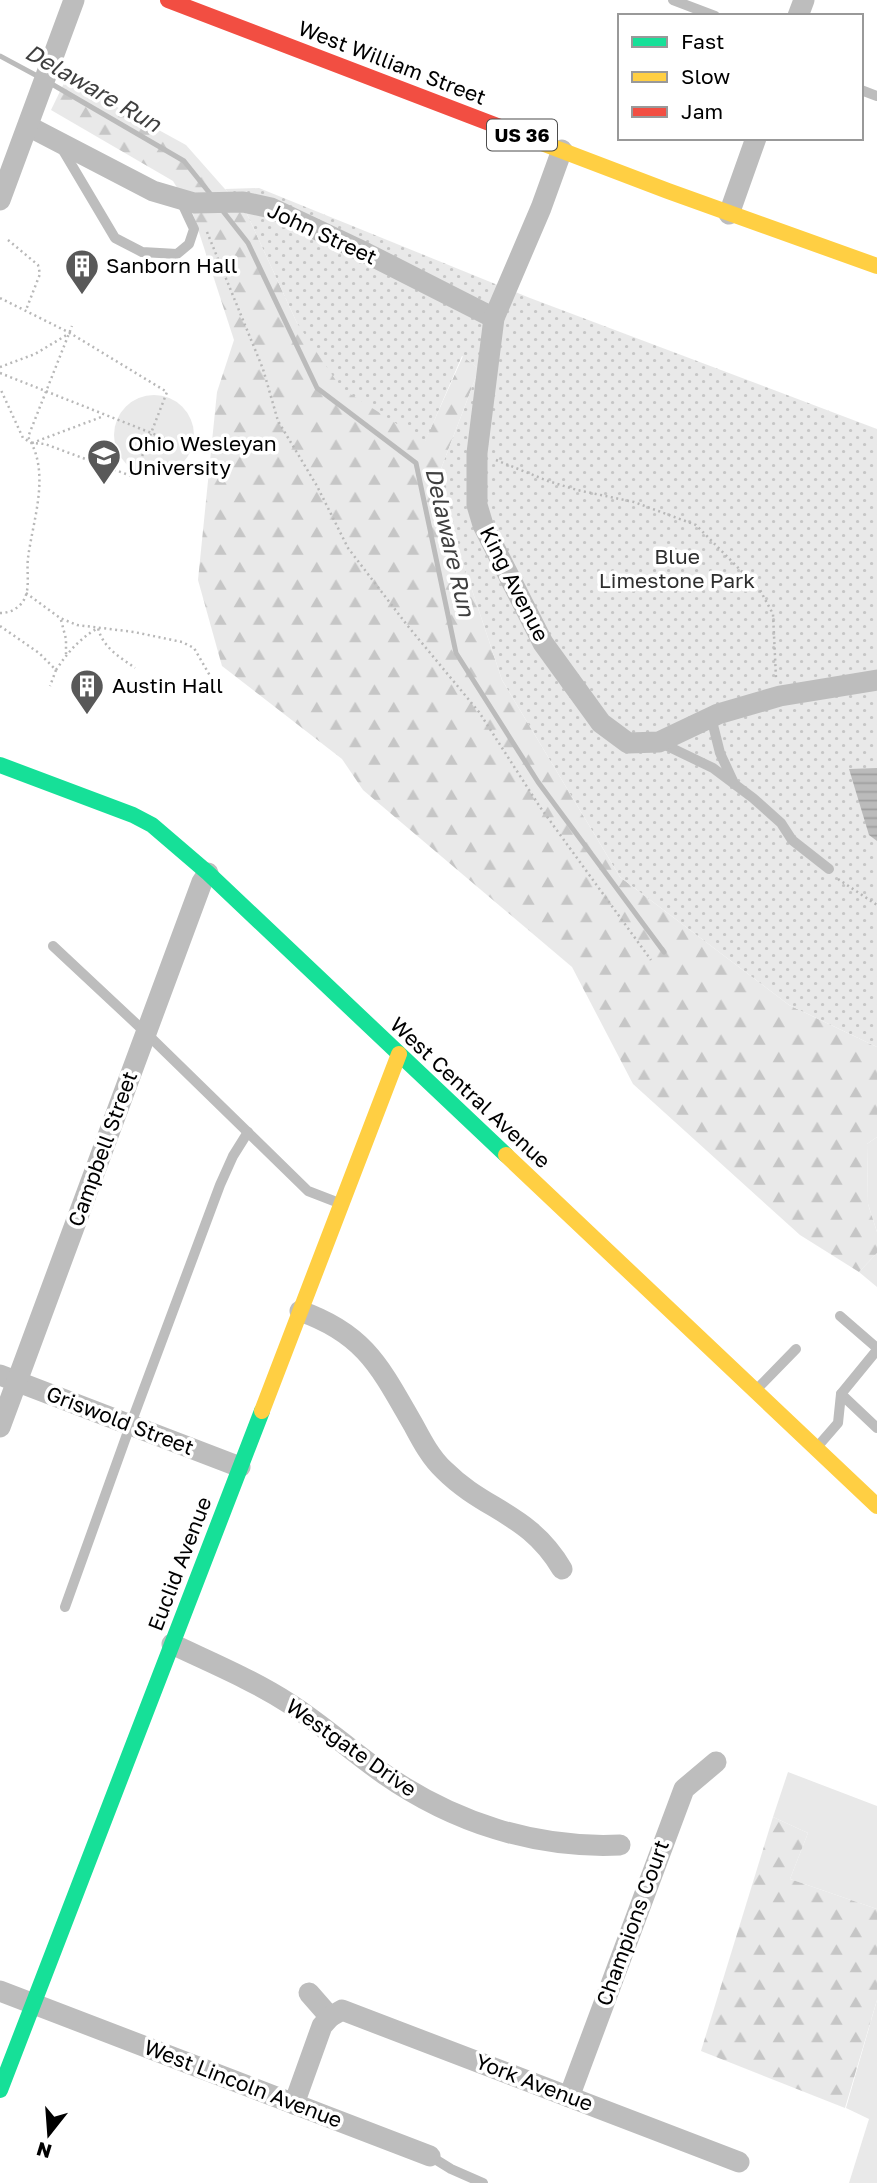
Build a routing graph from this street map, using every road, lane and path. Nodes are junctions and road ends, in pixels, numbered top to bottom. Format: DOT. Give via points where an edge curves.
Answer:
graph roads {
  1 [pos="74,0"];
  2 [pos="168,0"];
  3 [pos="673,0"];
  4 [pos="710,14"];
  5 [pos="28,126"];
  6 [pos="755,140"];
  7 [pos="58,141"];
  8 [pos="562,150"];
  9 [pos="0,200"];
  10 [pos="187,201"];
  11 [pos="729,214"];
  12 [pos="8,240"];
  13 [pos="877,267"];
  14 [pos="0,298"];
  15 [pos="26,310"];
  16 [pos="494,318"];
  17 [pos="72,326"];
  18 [pos="69,332"];
  19 [pos="0,367"];
  20 [pos="0,373"];
  21 [pos="0,387"];
  22 [pos="46,391"];
  23 [pos="106,415"];
  24 [pos="151,433"];
  25 [pos="169,440"];
  26 [pos="32,443"];
  27 [pos="477,453"];
  28 [pos="26,593"];
  29 [pos="0,613"];
  30 [pos="60,618"];
  31 [pos="0,626"];
  32 [pos="98,628"];
  33 [pos="66,654"];
  34 [pos="135,668"];
  35 [pos="56,670"];
  36 [pos="877,680"];
  37 [pos="50,686"];
  38 [pos="217,688"];
  39 [pos="776,697"];
  40 [pos="712,717"];
  41 [pos="659,742"];
  42 [pos="0,765"];
  43 [pos="734,784"];
  44 [pos="829,869"];
  45 [pos="208,873"];
  46 [pos="877,905"];
  47 [pos="53,946"];
  48 [pos="651,960"];
  49 [pos="145,1032"];
  50 [pos="399,1054"];
  51 [pos="248,1132"];
  52 [pos="342,1203"];
  53 [pos="300,1311"];
  54 [pos="840,1316"];
  55 [pos="796,1349"];
  56 [pos="877,1349"];
  57 [pos="9,1378"];
  58 [pos="755,1391"];
  59 [pos="841,1394"];
  60 [pos="130,1426"];
  61 [pos="0,1427"];
  62 [pos="877,1429"];
  63 [pos="817,1448"];
  64 [pos="240,1467"];
  65 [pos="877,1506"];
  66 [pos="562,1570"];
  67 [pos="65,1607"];
  68 [pos="172,1644"];
  69 [pos="716,1762"];
  70 [pos="620,1845"];
  71 [pos="0,1991"];
  72 [pos="309,1993"];
  73 [pos="33,2004"];
  74 [pos="330,2017"];
  75 [pos="0,2090"];
  76 [pos="569,2097"];
  77 [pos="294,2104"];
  78 [pos="430,2156"];
  79 [pos="739,2162"];
  80 [pos="483,2183"];
  1 -- 5 [label="street"];
  2 -- 8 [label="main road, West William Street / US 36"];
  3 -- 4 [label="lane"];
  5 -- 7 [label="street, John Street"];
  5 -- 9 [label="street"];
  6 -- 11 [label="street"];
  7 -- 10 [label="street, John Street" via="153,191"];
  7 -- 10 [label="lane" via="115,238 142,252 177,254 189,244 194,229"];
  8 -- 11 [label="main road, West William Street / US 36"];
  8 -- 16 [label="street, King Avenue"];
  10 -- 16 [label="street, John Street" via="243,202 271,208"];
  10 -- 48 [label="path" via="263,369 278,421 348,548 479,712 540,807"];
  11 -- 13 [label="main road, West William Street / US 36"];
  12 -- 15 [label="path" via="38,265 40,274"];
  14 -- 15 [label="path"];
  15 -- 18 [label="path"];
  16 -- 27 [label="street, King Avenue"];
  17 -- 18 [label="path"];
  18 -- 19 [label="path" via="35,354"];
  18 -- 22 [label="path"];
  18 -- 24 [label="path" via="167,392"];
  20 -- 22 [label="path"];
  21 -- 26 [label="path" via="23,438"];
  22 -- 23 [label="path"];
  22 -- 26 [label="path" via="28,437"];
  23 -- 24 [label="path"];
  23 -- 26 [label="path"];
  24 -- 25 [label="path"];
  24 -- 26 [label="path" via="134,477"];
  26 -- 28 [label="path" via="38,495"];
  27 -- 39 [label="path" via="548,481 634,502 695,525 760,590 773,614"];
  27 -- 41 [label="street, King Avenue" via="477,505 483,525 543,643 601,723 628,744"];
  28 -- 29 [label="path" via="20,605"];
  28 -- 30 [label="path"];
  30 -- 32 [label="path"];
  30 -- 33 [label="path"];
  31 -- 35 [label="path"];
  32 -- 33 [label="path"];
  32 -- 34 [label="path" via="101,639"];
  32 -- 38 [label="path" via="194,648"];
  33 -- 35 [label="path"];
  35 -- 37 [label="path"];
  36 -- 39 [label="street, King Avenue"];
  39 -- 40 [label="street, King Avenue"];
  40 -- 41 [label="street, King Avenue"];
  40 -- 43 [label="lane" via="720,753"];
  41 -- 43 [label="lane" via="713,768"];
  42 -- 45 [label="main road, West Central Avenue" via="133,815 152,825"];
  43 -- 44 [label="lane"];
  44 -- 46 [label="path"];
  45 -- 49 [label="street, Campbell Street"];
  45 -- 50 [label="main road, West Central Avenue"];
  47 -- 49 [label="lane"];
  49 -- 51 [label="lane"];
  49 -- 57 [label="street, Campbell Street"];
  50 -- 52 [label="main road, Euclid Avenue"];
  50 -- 58 [label="main road, West Central Avenue"];
  51 -- 52 [label="lane" via="308,1191"];
  51 -- 60 [label="lane" via="220,1185"];
  52 -- 53 [label="main road, Euclid Avenue"];
  53 -- 64 [label="main road, Euclid Avenue"];
  53 -- 66 [label="street" via="341,1330 369,1352 442,1469 529,1528"];
  54 -- 56 [label="lane"];
  55 -- 58 [label="lane"];
  56 -- 59 [label="lane"];
  57 -- 60 [label="street, Griswold Street"];
  57 -- 61 [label="street, Campbell Street"];
  58 -- 63 [label="main road, West Central Avenue"];
  59 -- 62 [label="lane"];
  59 -- 63 [label="lane" via="838,1423"];
  60 -- 64 [label="street, Griswold Street"];
  60 -- 67 [label="lane"];
  63 -- 65 [label="main road, West Central Avenue"];
  64 -- 68 [label="main road, Euclid Avenue"];
  68 -- 70 [label="street, Westgate Drive" via="289,1704 383,1774 440,1808 484,1826 544,1841"];
  68 -- 73 [label="main road, Euclid Avenue"];
  69 -- 76 [label="street, Champions Court" via="684,1789"];
  71 -- 73 [label="street, West Lincoln Avenue"];
  72 -- 74 [label="street"];
  73 -- 75 [label="main road, Euclid Avenue"];
  73 -- 77 [label="street, West Lincoln Avenue"];
  74 -- 76 [label="street, York Avenue" via="347,2011"];
  74 -- 77 [label="street" via="322,2026"];
  76 -- 79 [label="street, York Avenue"];
  77 -- 78 [label="street, West Lincoln Avenue"];
  78 -- 80 [label="lane, West Lincoln Avenue"];
}
